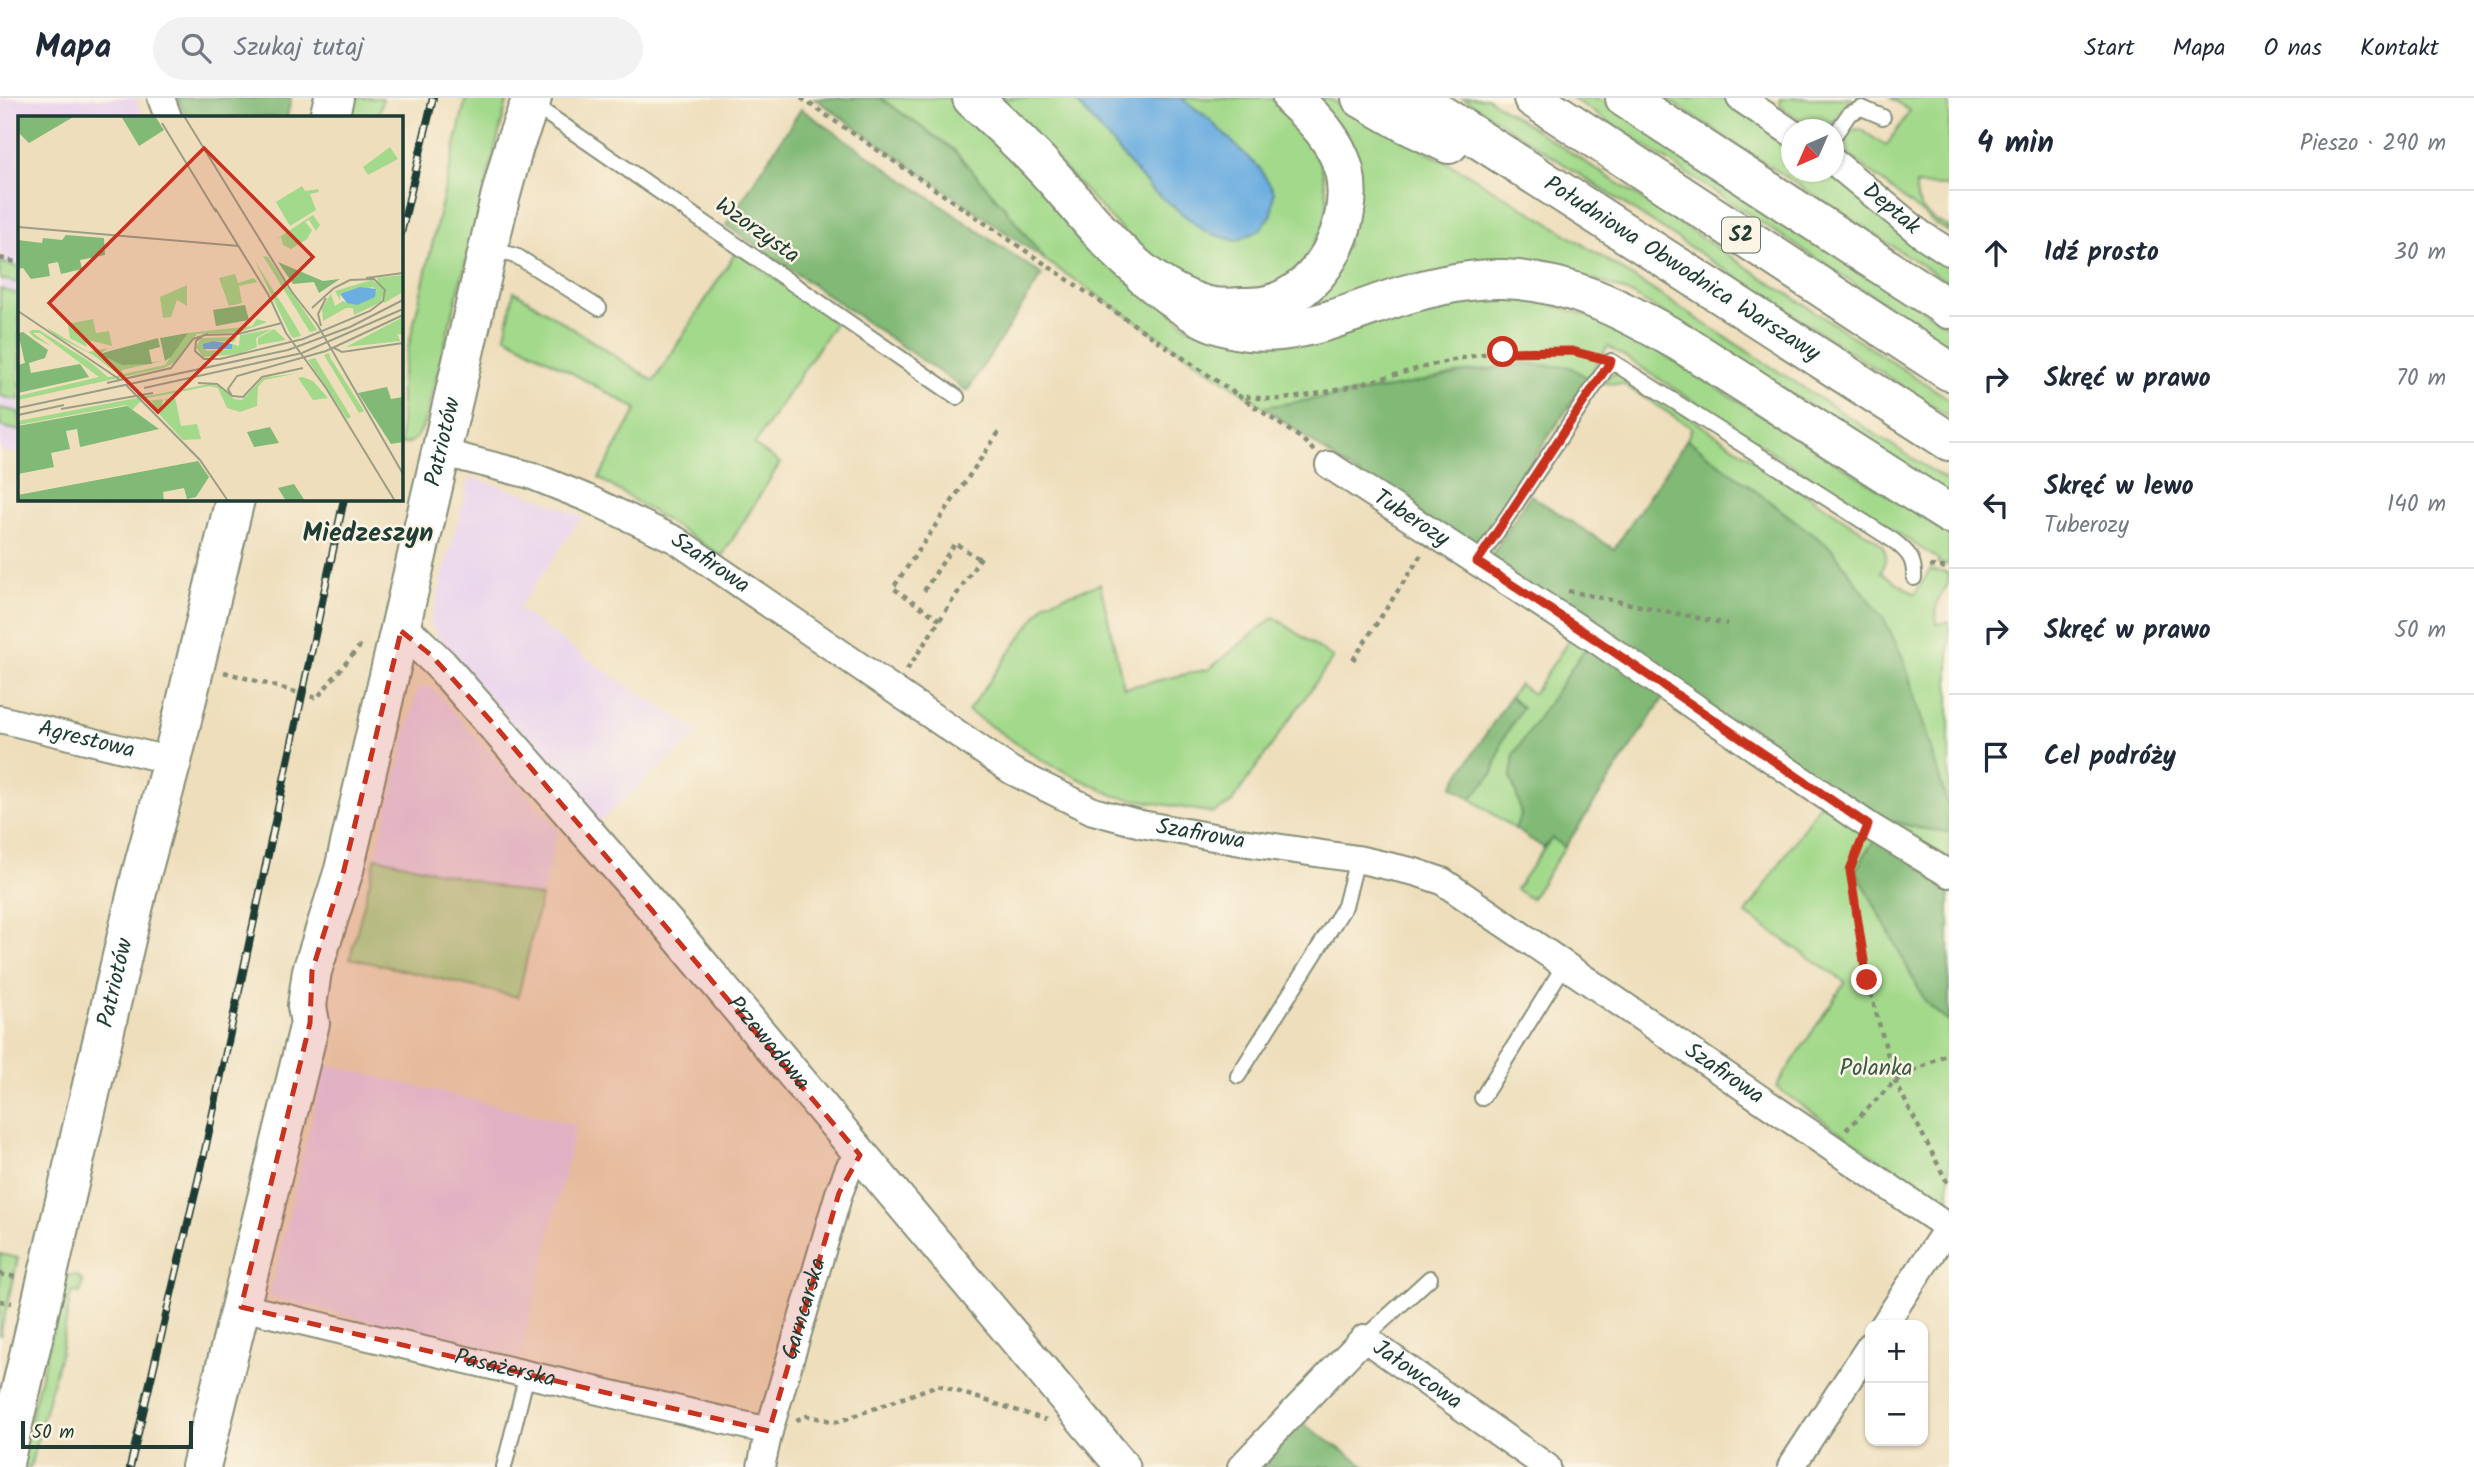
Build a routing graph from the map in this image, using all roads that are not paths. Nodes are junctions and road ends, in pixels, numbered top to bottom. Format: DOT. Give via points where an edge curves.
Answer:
graph roads {
  1 [pos="161,98"];
  2 [pos="334,98"];
  3 [pos="972,98"];
  4 [pos="1292,98"];
  5 [pos="1361,98"];
  6 [pos="1415,98"];
  7 [pos="1533,98"];
  8 [pos="1625,98"];
  9 [pos="1740,98"];
  10 [pos="531,100"];
  11 [pos="168,116"];
  12 [pos="329,116"];
  13 [pos="1883,117"];
  14 [pos="1844,121"];
  15 [pos="1781,126"];
  16 [pos="1844,171"];
  17 [pos="1587,209"];
  18 [pos="488,248"];
  19 [pos="1949,252"];
  20 [pos="1144,276"];
  21 [pos="599,308"];
  22 [pos="1949,309"];
  23 [pos="1949,371"];
  24 [pos="957,397"];
  25 [pos="1949,441"];
  26 [pos="440,452"];
  27 [pos="1329,465"];
  28 [pos="235,500"];
  29 [pos="1949,514"];
  30 [pos="1477,562"];
  31 [pos="1914,578"];
  32 [pos="386,641"];
  33 [pos="0,719"];
  34 [pos="172,761"];
  35 [pos="1357,859"];
  36 [pos="1949,874"];
  37 [pos="1565,964"];
  38 [pos="1238,1076"];
  39 [pos="1482,1098"];
  40 [pos="860,1154"];
  41 [pos="1949,1227"];
  42 [pos="1430,1278"];
  43 [pos="241,1307"];
  44 [pos="1887,1320"];
  45 [pos="1364,1338"];
  46 [pos="1865,1354"];
  47 [pos="527,1374"];
  48 [pos="769,1431"];
  49 [pos="3,1467"];
  50 [pos="201,1467"];
  51 [pos="504,1467"];
  52 [pos="761,1467"];
  53 [pos="1123,1467"];
  54 [pos="1241,1467"];
  55 [pos="1547,1467"];
  56 [pos="1791,1467"];
  1 -- 11 [label="street"];
  2 -- 12 [label="main road"];
  3 -- 20 [label="main road"];
  4 -- 20 [label="main road" via="1331,140 1344,170 1343,226 1334,250 1317,274 1282,299 1264,306 1234,307 1207,306"];
  5 -- 17 [label="main road"];
  6 -- 17 [label="main road, Południowa Obwodnica Warszawy"];
  7 -- 23 [label="main road, S2"];
  8 -- 22 [label="main road"];
  9 -- 15 [label="street"];
  10 -- 18 [label="main road, Patriotów"];
  10 -- 24 [label="lane, Wzorzysta"];
  13 -- 14 [label="lane" via="1862,108"];
  16 -- 19 [label="street, Deptak"];
  17 -- 25 [label="main road, Południowa Obwodnica Warszawy"];
  18 -- 21 [label="lane" via="518,257"];
  18 -- 26 [label="main road, Patriotów"];
  20 -- 29 [label="main road" via="1202,317 1236,329 1272,332 1308,328 1406,294 1461,282 1502,279 1588,294 1680,342"];
  26 -- 32 [label="main road, Patriotów"];
  26 -- 35 [label="street, Szafirowa" via="530,475 676,540 1012,771 1093,811 1141,824"];
  27 -- 30 [label="street, Tuberozy"];
  28 -- 34 [label="main road, Patriotów"];
  30 -- 31 [label="lane" via="1611,361 1894,541 1913,560"];
  30 -- 36 [label="street, Tuberozy" via="1868,825"];
  32 -- 40 [label="street, Przewodowa" via="431,655 672,929"];
  32 -- 43 [label="main road, Patriotów" via="344,870 313,971 307,1006 310,1023"];
  33 -- 34 [label="street, Agrestowa"];
  34 -- 49 [label="main road, Patriotów" via="141,875"];
  35 -- 37 [label="street, Szafirowa" via="1442,881"];
  35 -- 38 [label="lane" via="1345,906"];
  37 -- 39 [label="lane"];
  37 -- 41 [label="street, Szafirowa"];
  40 -- 48 [label="street, Garncarska" via="839,1193"];
  40 -- 53 [label="street, Przewodowa"];
  41 -- 44 [label="street"];
  42 -- 45 [label="lane"];
  43 -- 47 [label="street, Pasażerska"];
  43 -- 50 [label="main road, Patriotów"];
  45 -- 54 [label="street, Jałowcowa"];
  45 -- 55 [label="street, Jałowcowa"];
  46 -- 56 [label="street"];
  47 -- 48 [label="street, Pasażerska"];
  47 -- 51 [label="lane"];
  48 -- 52 [label="street, Garncarska"];
}
